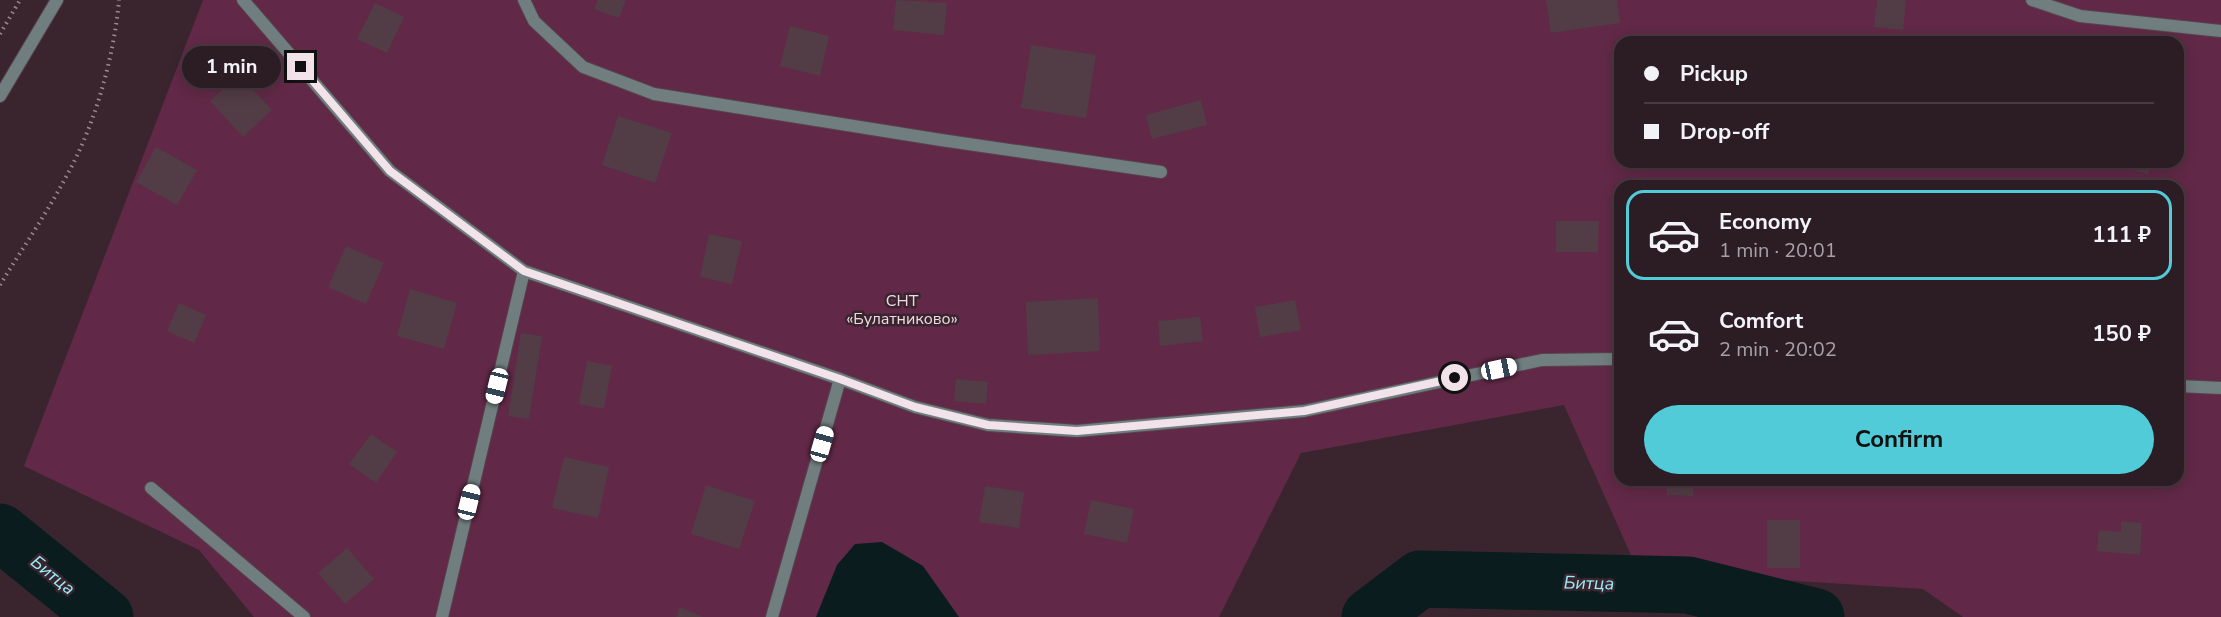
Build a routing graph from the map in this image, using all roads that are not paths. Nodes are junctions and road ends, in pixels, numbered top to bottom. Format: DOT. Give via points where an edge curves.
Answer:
graph roads {
  1 [pos="57,0"];
  2 [pos="243,0"];
  3 [pos="524,0"];
  4 [pos="2032,0"];
  5 [pos="2221,31"];
  6 [pos="0,96"];
  7 [pos="1161,172"];
  8 [pos="524,271"];
  9 [pos="1614,359"];
  10 [pos="840,379"];
  11 [pos="2184,386"];
  12 [pos="2221,388"];
  13 [pos="151,488"];
  14 [pos="304,617"];
  15 [pos="442,617"];
  16 [pos="772,617"];
  1 -- 6 [label="street"];
  2 -- 8 [label="street" via="390,171"];
  3 -- 7 [label="street" via="534,21 583,67 654,94"];
  4 -- 5 [label="street" via="2080,16"];
  8 -- 10 [label="street"];
  8 -- 15 [label="street"];
  9 -- 10 [label="street" via="1542,360 1304,411 1077,431 988,425 915,407"];
  10 -- 16 [label="street"];
  11 -- 12 [label="street"];
  13 -- 14 [label="street"];
}
